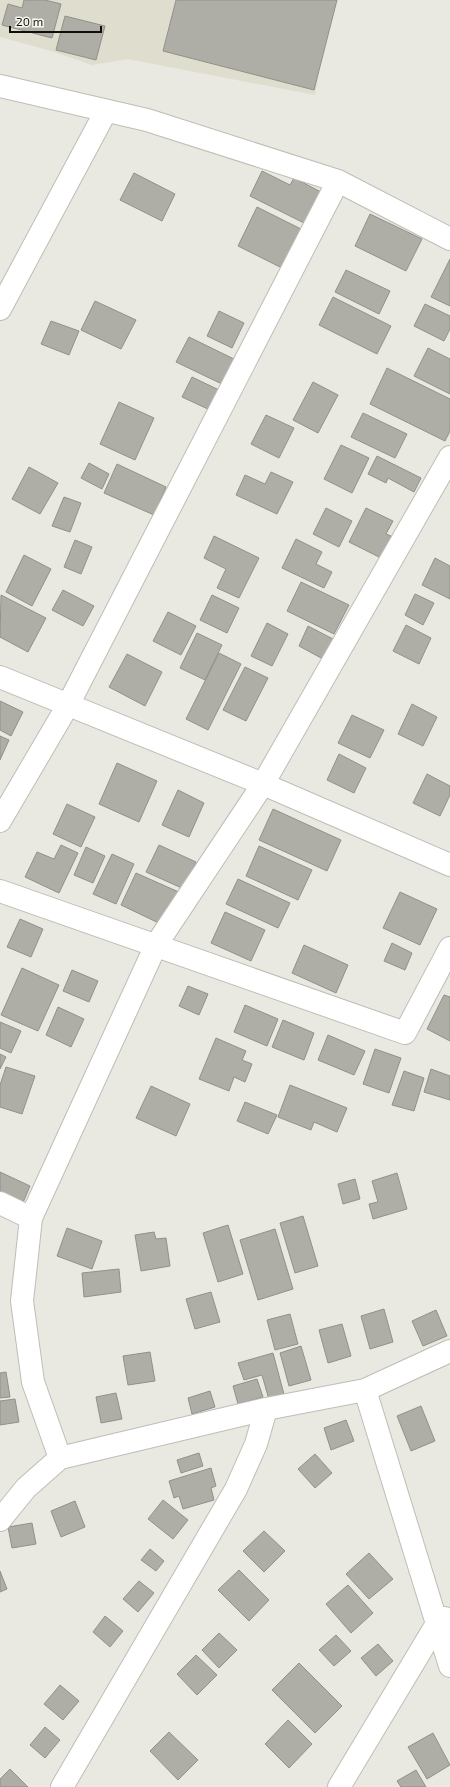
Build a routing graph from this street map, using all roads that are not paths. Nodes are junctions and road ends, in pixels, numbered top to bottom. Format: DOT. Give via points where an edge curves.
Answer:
graph roads {
  1 [pos="0,86"];
  2 [pos="106,111"];
  3 [pos="338,181"];
  4 [pos="450,239"];
  5 [pos="0,309"];
  6 [pos="450,457"];
  7 [pos="0,677"];
  8 [pos="68,706"];
  9 [pos="263,784"];
  10 [pos="0,821"];
  11 [pos="450,865"];
  12 [pos="0,890"];
  13 [pos="156,945"];
  14 [pos="450,948"];
  15 [pos="0,1203"];
  16 [pos="31,1218"];
  17 [pos="450,1351"];
  18 [pos="365,1390"];
  19 [pos="266,1409"];
  20 [pos="60,1458"];
  21 [pos="0,1520"];
  22 [pos="444,1618"];
  23 [pos="450,1666"];
  24 [pos="62,1787"];
  25 [pos="339,1787"];
  1 -- 2 [label="street"];
  2 -- 3 [label="street" via="147,120"];
  2 -- 5 [label="street"];
  3 -- 4 [label="street"];
  3 -- 8 [label="street"];
  6 -- 9 [label="street"];
  7 -- 8 [label="street"];
  8 -- 9 [label="street"];
  8 -- 10 [label="street"];
  9 -- 11 [label="street"];
  9 -- 13 [label="street"];
  12 -- 13 [label="street"];
  13 -- 14 [label="street" via="405,1033"];
  13 -- 16 [label="street"];
  15 -- 16 [label="street"];
  16 -- 20 [label="street" via="22,1301 33,1382"];
  17 -- 18 [label="street"];
  18 -- 19 [label="street"];
  18 -- 22 [label="street"];
  19 -- 20 [label="street"];
  19 -- 24 [label="street" via="256,1444 236,1489"];
  20 -- 21 [label="street" via="26,1488"];
  22 -- 23 [label="street"];
  22 -- 25 [label="street"];
}
